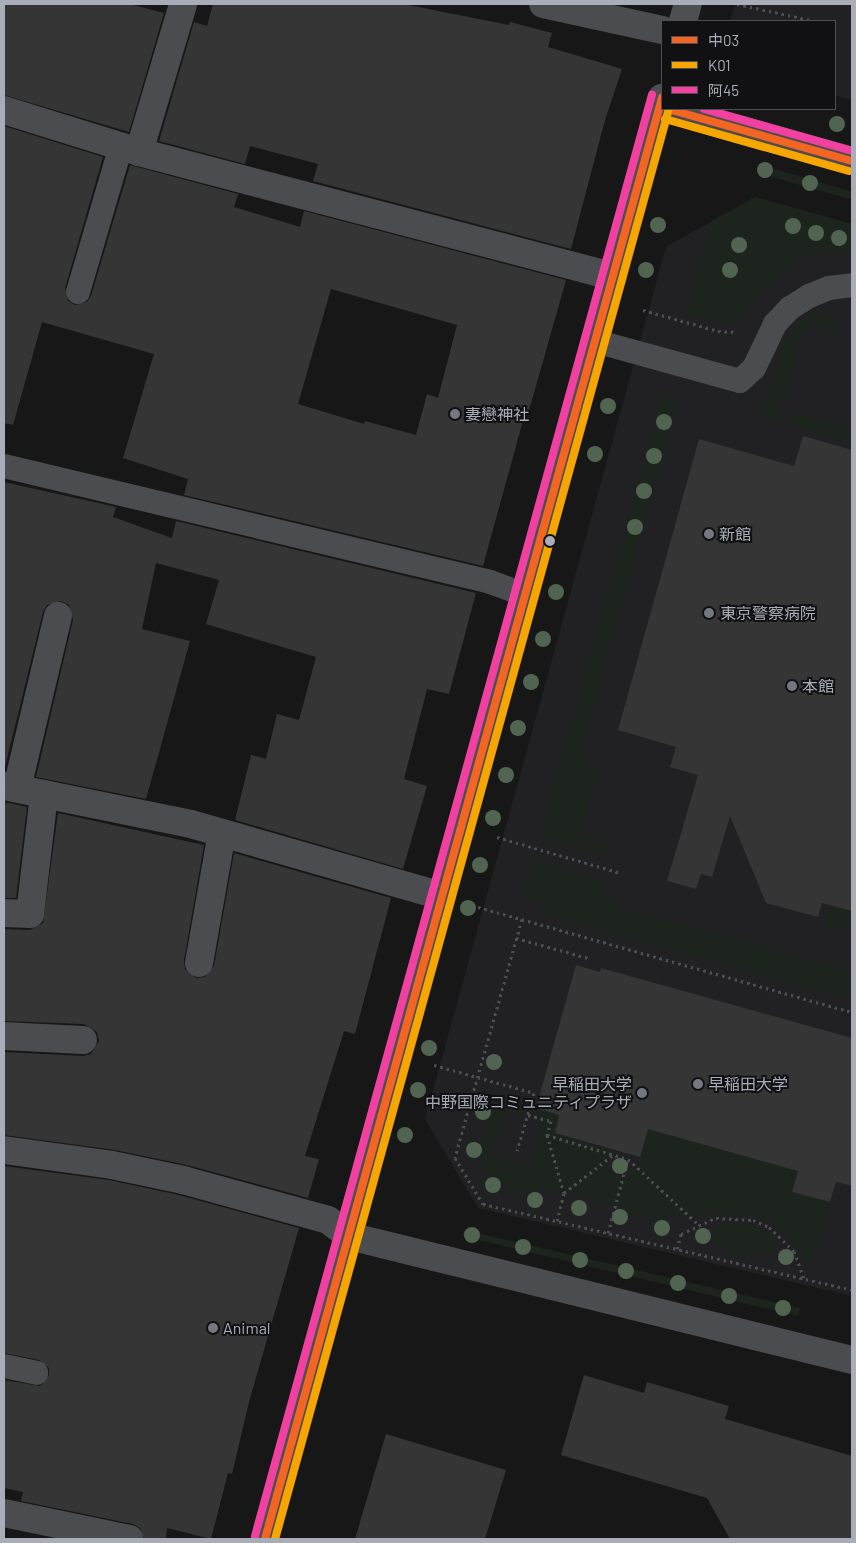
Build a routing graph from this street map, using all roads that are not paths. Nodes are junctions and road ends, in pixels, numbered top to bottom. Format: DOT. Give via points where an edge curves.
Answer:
graph roads {
  1 [pos="184,4"];
  2 [pos="543,4"];
  3 [pos="688,4"];
  4 [pos="684,20"];
  5 [pos="661,30"];
  6 [pos="4,110"];
  7 [pos="662,110"];
  8 [pos="680,110"];
  9 [pos="130,149"];
  10 [pos="852,161"];
  11 [pos="613,276"];
  12 [pos="852,285"];
  13 [pos="78,292"];
  14 [pos="595,341"];
  15 [pos="4,466"];
  16 [pos="525,595"];
  17 [pos="58,616"];
  18 [pos="10,787"];
  19 [pos="44,794"];
  20 [pos="222,833"];
  21 [pos="442,896"];
  22 [pos="4,913"];
  23 [pos="199,963"];
  24 [pos="4,1036"];
  25 [pos="83,1040"];
  26 [pos="4,1150"];
  27 [pos="349,1236"];
  28 [pos="852,1360"];
  29 [pos="4,1366"];
  30 [pos="36,1373"];
  31 [pos="4,1513"];
  32 [pos="129,1539"];
  33 [pos="265,1539"];
  1 -- 9 [label="street"];
  2 -- 5 [label="street"];
  3 -- 4 [label="main road"];
  6 -- 9 [label="street"];
  7 -- 11 [label="main road"];
  8 -- 10 [label="street"];
  9 -- 11 [label="street"];
  9 -- 13 [label="lane"];
  11 -- 14 [label="main road"];
  12 -- 14 [label="lane" via="829,288 790,308 775,324 754,368 740,381"];
  14 -- 16 [label="main road"];
  15 -- 16 [label="lane" via="490,582"];
  16 -- 21 [label="main road"];
  17 -- 18 [label="street"];
  18 -- 19 [label="street"];
  19 -- 20 [label="street"];
  19 -- 22 [label="street" via="30,914"];
  20 -- 21 [label="street"];
  20 -- 23 [label="street"];
  21 -- 27 [label="main road"];
  24 -- 25 [label="street"];
  26 -- 27 [label="street" via="112,1164 183,1180 328,1220"];
  27 -- 28 [label="street"];
  27 -- 33 [label="main road"];
  29 -- 30 [label="lane"];
  31 -- 32 [label="street"];
}
